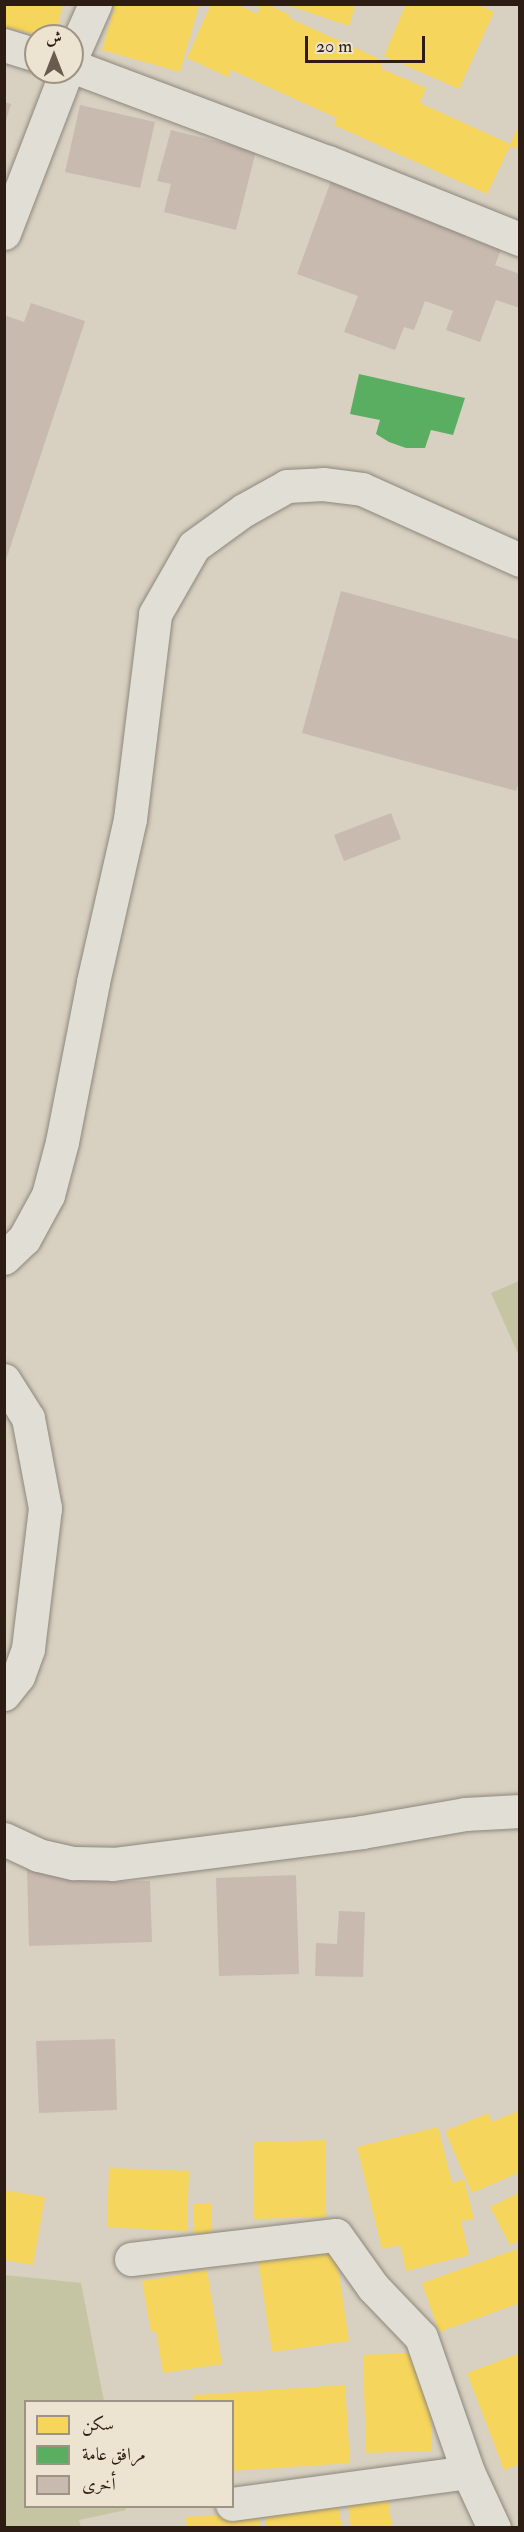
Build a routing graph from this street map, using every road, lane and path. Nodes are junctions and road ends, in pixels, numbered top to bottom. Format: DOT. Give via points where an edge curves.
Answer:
graph roads {
  1 [pos="95,4"];
  2 [pos="84,29"];
  3 [pos="4,45"];
  4 [pos="24,51"];
  5 [pos="84,70"];
  6 [pos="61,84"];
  7 [pos="516,232"];
  8 [pos="4,233"];
  9 [pos="519,560"];
  10 [pos="4,1258"];
  11 [pos="4,1380"];
  12 [pos="4,1694"];
  13 [pos="519,1811"];
  14 [pos="4,1839"];
  15 [pos="131,2259"];
  16 [pos="468,2472"];
  17 [pos="234,2504"];
  18 [pos="494,2528"];
  1 -- 2 [label="street"];
  3 -- 4 [label="street"];
  5 -- 7 [label="street"];
  6 -- 8 [label="street"];
  9 -- 10 [label="street" via="362,489 323,484 287,486 244,510 194,546 154,614 130,819 48,1195 24,1239"];
  11 -- 12 [label="street" via="28,1419 45,1508 28,1649 18,1676"];
  13 -- 14 [label="street" via="465,1814 362,1832 113,1864 74,1863 46,1857"];
  15 -- 16 [label="street" via="336,2235 373,2288 421,2337"];
  16 -- 17 [label="street"];
  16 -- 18 [label="street"];
}
